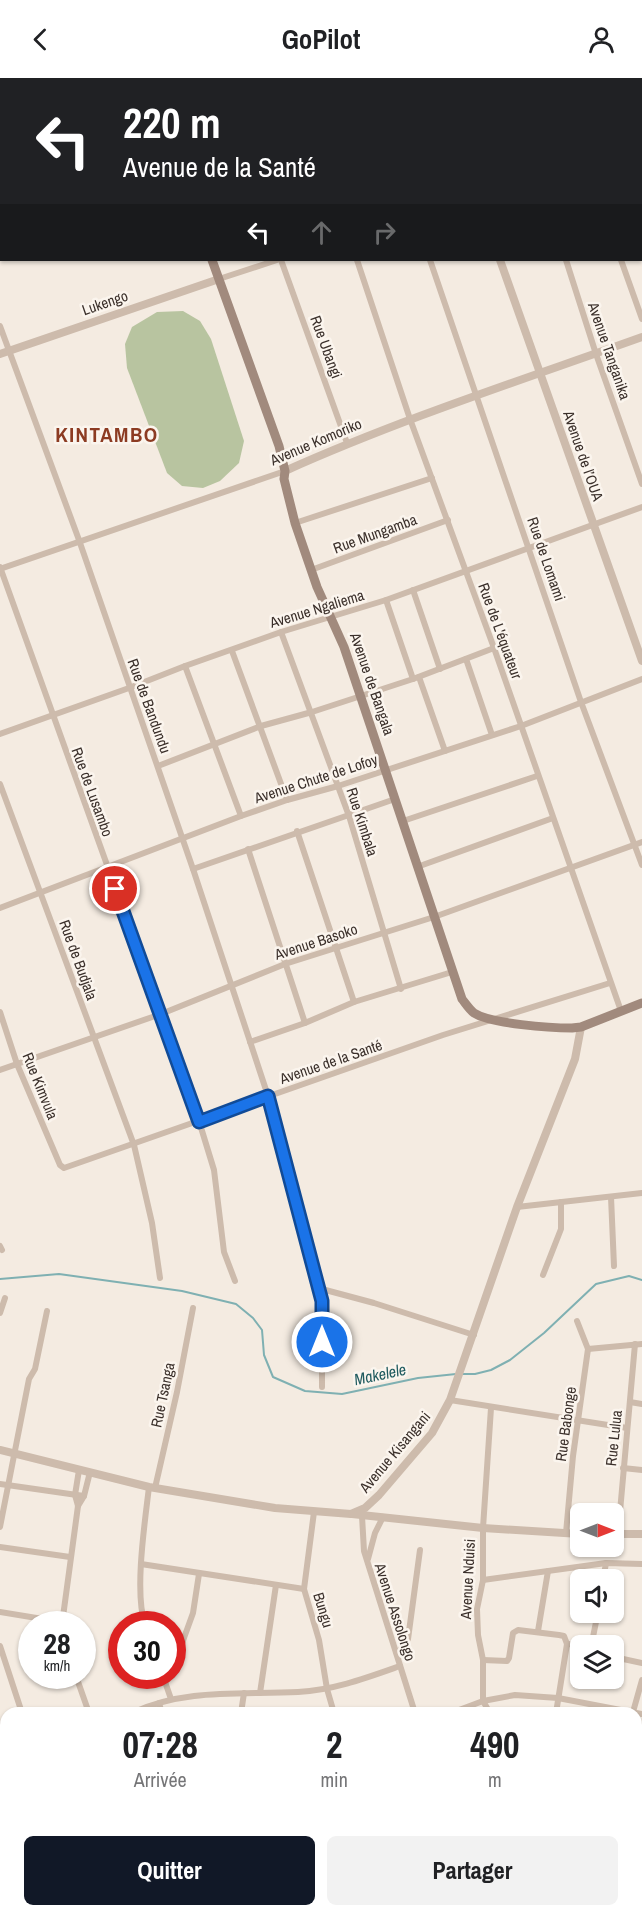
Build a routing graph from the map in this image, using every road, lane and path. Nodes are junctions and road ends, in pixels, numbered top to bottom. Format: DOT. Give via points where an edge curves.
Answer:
graph roads {
  1 [pos="212,261"];
  2 [pos="276,261"];
  3 [pos="279,261"];
  4 [pos="357,261"];
  5 [pos="430,261"];
  6 [pos="500,261"];
  7 [pos="566,261"];
  8 [pos="621,261"];
  9 [pos="219,279"];
  10 [pos="642,319"];
  11 [pos="0,326"];
  12 [pos="642,337"];
  13 [pos="4,352"];
  14 [pos="596,354"];
  15 [pos="539,372"];
  16 [pos="478,396"];
  17 [pos="410,419"];
  18 [pos="347,443"];
  19 [pos="285,471"];
  20 [pos="432,478"];
  21 [pos="642,484"];
  22 [pos="642,507"];
  23 [pos="448,520"];
  24 [pos="295,523"];
  25 [pos="593,524"];
  26 [pos="79,540"];
  27 [pos="529,548"];
  28 [pos="0,568"];
  29 [pos="311,570"];
  30 [pos="465,572"];
  31 [pos="413,590"];
  32 [pos="386,600"];
  33 [pos="332,618"];
  34 [pos="282,632"];
  35 [pos="494,648"];
  36 [pos="232,651"];
  37 [pos="466,659"];
  38 [pos="642,661"];
  39 [pos="185,666"];
  40 [pos="440,669"];
  41 [pos="416,678"];
  42 [pos="642,679"];
  43 [pos="129,688"];
  44 [pos="360,695"];
  45 [pos="581,702"];
  46 [pos="312,712"];
  47 [pos="52,717"];
  48 [pos="261,726"];
  49 [pos="521,726"];
  50 [pos="0,734"];
  51 [pos="492,735"];
  52 [pos="215,744"];
  53 [pos="445,751"];
  54 [pos="158,766"];
  55 [pos="385,770"];
  56 [pos="537,776"];
  57 [pos="0,784"];
  58 [pos="338,786"];
  59 [pos="396,799"];
  60 [pos="287,800"];
  61 [pos="241,816"];
  62 [pos="349,816"];
  63 [pos="552,818"];
  64 [pos="403,821"];
  65 [pos="297,831"];
  66 [pos="183,839"];
  67 [pos="639,844"];
  68 [pos="248,849"];
  69 [pos="642,865"];
  70 [pos="417,867"];
  71 [pos="107,868"];
  72 [pos="570,868"];
  73 [pos="193,869"];
  74 [pos="41,893"];
  75 [pos="0,908"];
  76 [pos="434,917"];
  77 [pos="385,933"];
  78 [pos="335,947"];
  79 [pos="285,964"];
  80 [pos="452,972"];
  81 [pos="610,982"];
  82 [pos="231,985"];
  83 [pos="401,989"];
  84 [pos="354,1002"];
  85 [pos="642,1003"];
  86 [pos="621,1011"];
  87 [pos="0,1012"];
  88 [pos="161,1014"];
  89 [pos="493,1019"];
  90 [pos="305,1023"];
  91 [pos="581,1028"];
  92 [pos="93,1037"];
  93 [pos="250,1042"];
  94 [pos="17,1064"];
  95 [pos="0,1070"];
  96 [pos="268,1096"];
  97 [pos="199,1122"];
  98 [pos="134,1145"];
  99 [pos="61,1167"];
  100 [pos="642,1193"];
  101 [pos="611,1197"];
  102 [pos="561,1202"];
  103 [pos="517,1207"];
  104 [pos="614,1266"];
  105 [pos="543,1275"];
  106 [pos="160,1278"];
  107 [pos="235,1281"];
  108 [pos="318,1288"];
  109 [pos="5,1298"];
  110 [pos="194,1308"];
  111 [pos="47,1311"];
  112 [pos="0,1313"];
  113 [pos="577,1321"];
  114 [pos="474,1335"];
  115 [pos="639,1344"];
  116 [pos="588,1349"];
  117 [pos="322,1387"];
  118 [pos="450,1400"];
  119 [pos="630,1402"];
  120 [pos="642,1404"];
  121 [pos="491,1408"];
  122 [pos="579,1421"];
  123 [pos="627,1428"];
  124 [pos="0,1450"];
  125 [pos="16,1455"];
  126 [pos="623,1468"];
  127 [pos="79,1470"];
  128 [pos="642,1470"];
  129 [pos="90,1472"];
  130 [pos="0,1484"];
  131 [pos="9,1486"];
  132 [pos="152,1487"];
  133 [pos="75,1494"];
  134 [pos="84,1496"];
  135 [pos="619,1503"];
  136 [pos="78,1506"];
  137 [pos="314,1512"];
  138 [pos="351,1514"];
  139 [pos="362,1516"];
  140 [pos="383,1517"];
  141 [pos="0,1527"];
  142 [pos="483,1528"];
  143 [pos="567,1533"];
  144 [pos="570,1533"];
  145 [pos="624,1534"];
  146 [pos="642,1534"];
  147 [pos="0,1547"];
  148 [pos="420,1550"];
  149 [pos="70,1557"];
  150 [pos="367,1563"];
  151 [pos="606,1563"];
  152 [pos="141,1564"];
  153 [pos="642,1564"];
  154 [pos="605,1569"];
  155 [pos="548,1571"];
  156 [pos="199,1574"];
  157 [pos="483,1580"];
  158 [pos="276,1585"];
  159 [pos="304,1589"];
  160 [pos="63,1611"];
  161 [pos="142,1611"];
  162 [pos="0,1612"];
  163 [pos="18,1615"];
  164 [pos="538,1631"];
  165 [pos="186,1636"];
  166 [pos="567,1644"];
  167 [pos="570,1644"];
  168 [pos="0,1646"];
  169 [pos="396,1654"];
  170 [pos="624,1659"];
  171 [pos="483,1660"];
  172 [pos="642,1663"];
  173 [pos="400,1666"];
  174 [pos="642,1680"];
  175 [pos="81,1689"];
  176 [pos="167,1689"];
  177 [pos="327,1689"];
  178 [pos="244,1693"];
  179 [pos="260,1693"];
  180 [pos="558,1698"];
  181 [pos="171,1699"];
  182 [pos="483,1701"];
  183 [pos="159,1703"];
  184 [pos="20,1707"];
  185 [pos="87,1707"];
  186 [pos="148,1707"];
  187 [pos="160,1707"];
  188 [pos="242,1707"];
  189 [pos="332,1707"];
  190 [pos="413,1707"];
  191 [pos="467,1707"];
  192 [pos="486,1707"];
  193 [pos="557,1707"];
  194 [pos="597,1707"];
  195 [pos="634,1707"];
  1 -- 9 [label="main road, Avenue de Bangala"];
  2 -- 9 [label="street"];
  3 -- 18 [label="street, Rue Ubangi"];
  4 -- 17 [label="street, Rue de L'équateur"];
  5 -- 16 [label="street, Rue de Lomami"];
  6 -- 15 [label="street, Avenue de l’OUA"];
  7 -- 14 [label="street, Avenue Tanganika"];
  8 -- 10 [label="street"];
  9 -- 13 [label="street, Lukengo"];
  9 -- 19 [label="main road, Avenue de Bangala"];
  11 -- 13 [label="street, Rue de Bandundu"];
  12 -- 14 [label="street, Avenue Komoriko"];
  13 -- 26 [label="street, Rue de Bandundu"];
  14 -- 15 [label="street, Avenue Komoriko"];
  14 -- 21 [label="street, Avenue Tanganika"];
  15 -- 16 [label="street, Avenue Komoriko"];
  15 -- 25 [label="street, Avenue de l’OUA"];
  16 -- 17 [label="street, Avenue Komoriko"];
  16 -- 27 [label="street, Rue de Lomami"];
  17 -- 18 [label="street, Avenue Komoriko"];
  17 -- 20 [label="street, Rue de L'équateur"];
  18 -- 19 [label="street, Avenue Komoriko"];
  19 -- 24 [label="main road, Avenue de Bangala"];
  19 -- 26 [label="street, Avenue Komoriko"];
  20 -- 23 [label="street, Rue de L'équateur"];
  20 -- 24 [label="street"];
  22 -- 25 [label="street, Avenue Ngaliema"];
  23 -- 29 [label="street, Rue Mungamba"];
  23 -- 30 [label="street, Rue de L'équateur"];
  24 -- 29 [label="main road, Avenue de Bangala"];
  25 -- 27 [label="street, Avenue Ngaliema"];
  25 -- 38 [label="street, Avenue de l’OUA"];
  26 -- 28 [label="street, Avenue Komoriko"];
  26 -- 43 [label="street, Rue de Bandundu"];
  27 -- 30 [label="street, Avenue Ngaliema"];
  27 -- 45 [label="street, Rue de Lomami"];
  28 -- 47 [label="street, Rue de Lusambo"];
  29 -- 33 [label="main road, Avenue de Bangala"];
  30 -- 31 [label="street, Avenue Ngaliema"];
  30 -- 35 [label="street, Rue de L'équateur"];
  31 -- 32 [label="street, Avenue Ngaliema"];
  31 -- 40 [label="street"];
  32 -- 33 [label="street, Avenue Ngaliema"];
  32 -- 41 [label="street"];
  33 -- 34 [label="street, Avenue Ngaliema"];
  33 -- 44 [label="main road, Avenue de Bangala"];
  34 -- 36 [label="street, Avenue Ngaliema"];
  34 -- 46 [label="street, Rue Kimbala"];
  35 -- 37 [label="street"];
  35 -- 49 [label="street, Rue de L'équateur"];
  36 -- 39 [label="street, Avenue Ngaliema"];
  36 -- 48 [label="street"];
  37 -- 40 [label="street"];
  37 -- 51 [label="street"];
  39 -- 43 [label="street, Avenue Ngaliema"];
  39 -- 52 [label="street"];
  40 -- 41 [label="street"];
  41 -- 44 [label="street"];
  41 -- 53 [label="street"];
  42 -- 45 [label="street, Avenue Chute de Lofoy"];
  43 -- 47 [label="street, Avenue Ngaliema"];
  43 -- 54 [label="street, Rue de Bandundu"];
  44 -- 46 [label="street"];
  44 -- 55 [label="main road, Avenue de Bangala"];
  45 -- 49 [label="street, Avenue Chute de Lofoy"];
  45 -- 67 [label="street, Rue de Lomami"];
  46 -- 48 [label="street"];
  46 -- 58 [label="street, Rue Kimbala"];
  47 -- 50 [label="street, Avenue Ngaliema"];
  47 -- 71 [label="street, Rue de Lusambo"];
  48 -- 52 [label="street"];
  48 -- 60 [label="street"];
  49 -- 51 [label="street, Avenue Chute de Lofoy"];
  49 -- 56 [label="street, Rue de L'équateur"];
  51 -- 53 [label="street, Avenue Chute de Lofoy"];
  52 -- 54 [label="street"];
  52 -- 61 [label="street"];
  53 -- 55 [label="street, Avenue Chute de Lofoy"];
  54 -- 66 [label="street, Rue de Bandundu"];
  55 -- 58 [label="street, Avenue Chute de Lofoy"];
  55 -- 59 [label="main road, Avenue de Bangala"];
  56 -- 63 [label="street, Rue de L'équateur"];
  56 -- 64 [label="street"];
  57 -- 74 [label="street, Rue de Budjala"];
  58 -- 60 [label="street, Avenue Chute de Lofoy"];
  58 -- 62 [label="street, Rue Kimbala"];
  59 -- 62 [label="street"];
  59 -- 64 [label="main road, Avenue de Bangala"];
  60 -- 61 [label="street, Avenue Chute de Lofoy"];
  61 -- 66 [label="street, Avenue Chute de Lofoy"];
  62 -- 65 [label="street"];
  62 -- 77 [label="street, Rue Kimbala"];
  63 -- 70 [label="street"];
  63 -- 72 [label="street, Rue de L'équateur"];
  64 -- 70 [label="main road, Avenue de Bangala"];
  65 -- 68 [label="street"];
  65 -- 78 [label="street"];
  66 -- 71 [label="street, Avenue Chute de Lofoy"];
  66 -- 73 [label="street, Rue de Bandundu"];
  67 -- 69 [label="street, Rue de Lomami"];
  67 -- 72 [label="street, Avenue Basoko"];
  68 -- 73 [label="street"];
  68 -- 79 [label="street"];
  70 -- 76 [label="main road, Avenue de Bangala"];
  71 -- 74 [label="street, Avenue Chute de Lofoy"];
  71 -- 88 [label="street, Rue de Lusambo"];
  72 -- 76 [label="street, Avenue Basoko"];
  72 -- 81 [label="street, Rue de L'équateur"];
  73 -- 82 [label="street, Rue de Bandundu"];
  74 -- 75 [label="street, Avenue Chute de Lofoy"];
  74 -- 92 [label="street, Rue de Budjala"];
  76 -- 77 [label="street, Avenue Basoko"];
  76 -- 80 [label="main road, Avenue de Bangala"];
  77 -- 78 [label="street, Avenue Basoko"];
  77 -- 83 [label="street, Rue Kimbala"];
  78 -- 79 [label="street, Avenue Basoko"];
  78 -- 84 [label="street"];
  79 -- 82 [label="street, Avenue Basoko"];
  79 -- 90 [label="street"];
  80 -- 83 [label="street"];
  80 -- 89 [label="main road, Avenue de Bangala" via="468,1008"];
  81 -- 86 [label="street, Rue de L'équateur"];
  81 -- 89 [label="street, Avenue de la Santé"];
  82 -- 88 [label="street, Avenue Basoko"];
  82 -- 93 [label="street, Rue de Bandundu"];
  83 -- 84 [label="street"];
  84 -- 90 [label="street"];
  85 -- 86 [label="main road"];
  86 -- 91 [label="main road"];
  87 -- 94 [label="street, Rue Kimvula"];
  88 -- 92 [label="street, Avenue Basoko"];
  88 -- 97 [label="street, Rue de Lusambo"];
  89 -- 91 [label="main road, Avenue de Bangala"];
  89 -- 96 [label="street, Avenue de la Santé"];
  90 -- 93 [label="street"];
  91 -- 103 [label="street, Avenue Kisangani" via="575,1059"];
  92 -- 94 [label="street, Avenue Basoko"];
  92 -- 98 [label="street, Rue de Budjala"];
  93 -- 96 [label="street, Rue de Bandundu"];
  94 -- 95 [label="street, Avenue Basoko"];
  94 -- 99 [label="street, Rue Kimvula"];
  96 -- 97 [label="street, Avenue de la Santé"];
  96 -- 108 [label="street, Rue de Bandundu"];
  97 -- 98 [label="street, Avenue de la Santé"];
  97 -- 107 [label="street, Rue de Lusambo" via="214,1170 224,1251"];
  98 -- 99 [label="street, Avenue de la Santé"];
  98 -- 106 [label="street, Rue de Budjala"];
  100 -- 101 [label="street"];
  101 -- 102 [label="street"];
  101 -- 104 [label="street"];
  102 -- 103 [label="street"];
  102 -- 105 [label="street" via="561,1229"];
  103 -- 114 [label="street, Avenue Kisangani"];
  108 -- 114 [label="street"];
  108 -- 117 [label="street, Rue de Bandundu" via="323,1320"];
  109 -- 112 [label="street"];
  110 -- 132 [label="street, Rue Tsanga" via="176,1400"];
  111 -- 125 [label="street" via="35,1369 29,1379"];
  113 -- 116 [label="street, Rue Babonge"];
  114 -- 118 [label="street, Avenue Kisangani"];
  115 -- 116 [label="street"];
  115 -- 119 [label="street, Rue Lulua"];
  116 -- 122 [label="street, Rue Babonge"];
  118 -- 121 [label="street"];
  118 -- 138 [label="street, Avenue Kisangani" via="432,1433 414,1455 371,1503"];
  119 -- 120 [label="street"];
  119 -- 123 [label="street, Rue Lulua"];
  121 -- 122 [label="street"];
  121 -- 142 [label="street, Avenue Nduisi"];
  122 -- 123 [label="street"];
  122 -- 143 [label="street, Rue Babonge"];
  123 -- 126 [label="street, Rue Lulua"];
  124 -- 125 [label="street"];
  125 -- 127 [label="street"];
  125 -- 131 [label="street"];
  126 -- 128 [label="street"];
  126 -- 135 [label="street, Rue Lulua"];
  127 -- 129 [label="street"];
  127 -- 133 [label="street"];
  129 -- 132 [label="street"];
  129 -- 134 [label="street"];
  130 -- 131 [label="street"];
  131 -- 133 [label="street"];
  131 -- 141 [label="street"];
  132 -- 137 [label="street"];
  132 -- 152 [label="street, Rue Tsanga"];
  133 -- 134 [label="street"];
  133 -- 136 [label="street"];
  134 -- 136 [label="street"];
  136 -- 149 [label="street"];
  137 -- 138 [label="street"];
  137 -- 159 [label="street, Bungu"];
  138 -- 139 [label="street"];
  139 -- 140 [label="street"];
  139 -- 150 [label="street, Avenue Assolongo"];
  140 -- 142 [label="street"];
  140 -- 150 [label="street"];
  142 -- 143 [label="street"];
  142 -- 157 [label="street, Avenue Nduisi"];
  143 -- 144 [label="street"];
  145 -- 146 [label="street"];
  147 -- 149 [label="street"];
  148 -- 169 [label="street" via="408,1639"];
  149 -- 160 [label="street"];
  150 -- 169 [label="street, Avenue Assolongo"];
  151 -- 153 [label="street"];
  151 -- 154 [label="street"];
  151 -- 155 [label="street"];
  152 -- 156 [label="street"];
  152 -- 161 [label="street, Rue Tsanga"];
  155 -- 157 [label="street"];
  155 -- 164 [label="street"];
  156 -- 158 [label="street"];
  156 -- 165 [label="street"];
  157 -- 171 [label="street, Avenue Nduisi" via="477,1609"];
  158 -- 159 [label="street"];
  158 -- 179 [label="street"];
  159 -- 177 [label="street, Bungu" via="319,1640"];
  162 -- 163 [label="street"];
  164 -- 166 [label="street" via="564,1636"];
  164 -- 171 [label="street" via="514,1631 507,1661"];
  166 -- 167 [label="street"];
  166 -- 180 [label="street"];
  168 -- 184 [label="street"];
  169 -- 173 [label="street, Avenue Assolongo"];
  170 -- 172 [label="street"];
  171 -- 182 [label="street, Avenue Nduisi"];
  173 -- 177 [label="street"];
  173 -- 190 [label="street, Avenue Assolongo"];
  174 -- 195 [label="street"];
  175 -- 185 [label="street"];
  176 -- 181 [label="street"];
  177 -- 179 [label="street"];
  177 -- 189 [label="street, Bungu"];
  178 -- 179 [label="street"];
  178 -- 181 [label="street"];
  178 -- 188 [label="street"];
  180 -- 182 [label="street" via="508,1695"];
  180 -- 193 [label="street"];
  180 -- 194 [label="street"];
  181 -- 183 [label="street"];
  182 -- 191 [label="street"];
  182 -- 192 [label="street"];
  183 -- 186 [label="street"];
  183 -- 187 [label="street"];
}
